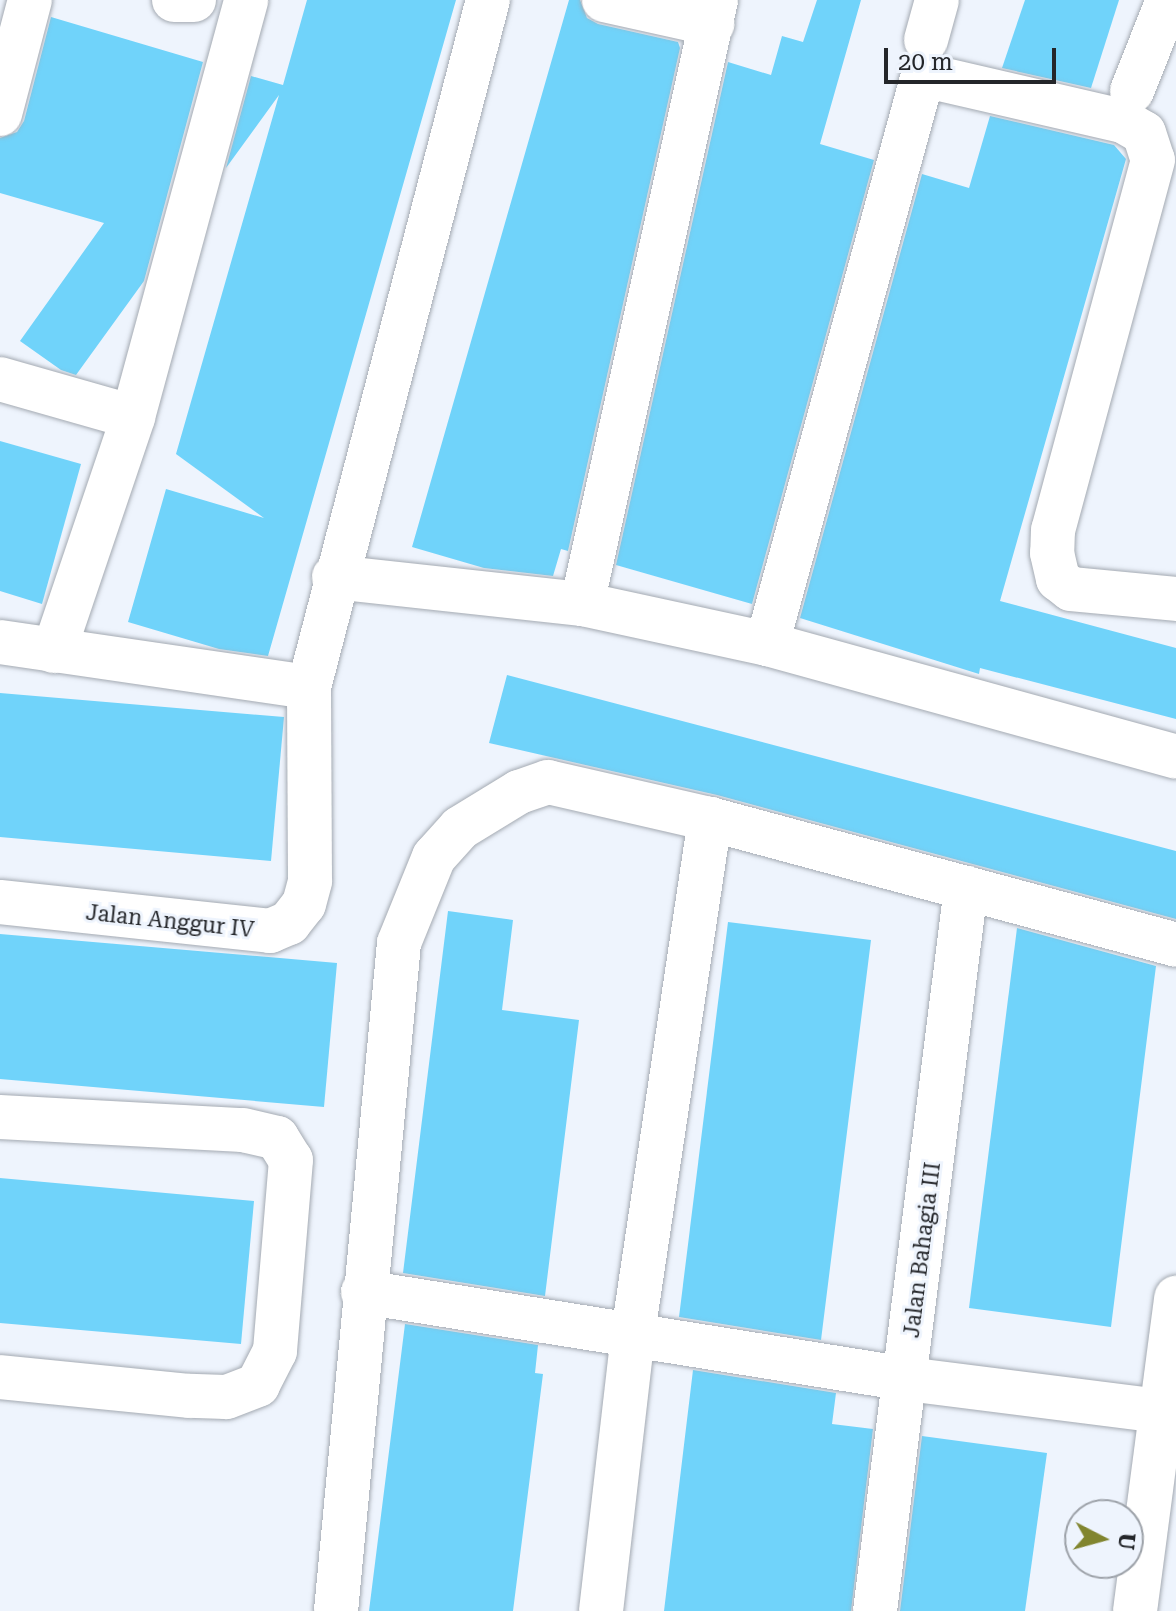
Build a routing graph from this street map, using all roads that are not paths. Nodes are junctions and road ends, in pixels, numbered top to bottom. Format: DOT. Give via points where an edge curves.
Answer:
graph roads {
  1 [pos="30,0"];
  2 [pos="174,0"];
  3 [pos="194,0"];
  4 [pos="246,0"];
  5 [pos="488,0"];
  6 [pos="604,0"];
  7 [pos="1168,0"];
  8 [pos="714,12"];
  9 [pos="1132,91"];
  10 [pos="0,114"];
  11 [pos="0,379"];
  12 [pos="133,417"];
  13 [pos="334,577"];
  14 [pos="1176,599"];
  15 [pos="582,604"];
  16 [pos="17,644"];
  17 [pos="767,644"];
  18 [pos="309,687"];
  19 [pos="1176,757"];
  20 [pos="710,819"];
  21 [pos="966,888"];
  22 [pos="0,902"];
  23 [pos="1176,945"];
  24 [pos="0,1117"];
  25 [pos="363,1292"];
  26 [pos="1176,1298"];
  27 [pos="633,1333"];
  28 [pos="0,1377"];
  29 [pos="907,1379"];
  30 [pos="1169,1412"];
  31 [pos="336,1611"];
  32 [pos="601,1611"];
  33 [pos="875,1611"];
  34 [pos="1135,1611"];
  1 -- 10 [label="street"];
  2 -- 3 [label="street"];
  4 -- 12 [label="street"];
  5 -- 13 [label="street"];
  6 -- 8 [label="street"];
  7 -- 9 [label="street"];
  8 -- 15 [label="street"];
  11 -- 12 [label="street"];
  12 -- 16 [label="street"];
  13 -- 15 [label="street"];
  13 -- 18 [label="street"];
  14 -- 17 [label="street" via="1071,589 1058,579 1052,553 1053,530 1153,160 1144,133 1123,121 923,75"];
  15 -- 17 [label="street"];
  16 -- 18 [label="street"];
  17 -- 19 [label="street"];
  18 -- 22 [label="street, Jalan Anggur IV" via="310,881 304,904 289,923 270,931 254,930"];
  20 -- 21 [label="street"];
  20 -- 25 [label="street" via="548,782 519,792 460,828 434,857 399,943"];
  20 -- 27 [label="street"];
  21 -- 23 [label="street"];
  21 -- 29 [label="street, Jalan Bahagia III"];
  24 -- 28 [label="street" via="243,1130 277,1138 291,1160 272,1363 258,1385 245,1393 189,1396"];
  25 -- 27 [label="street"];
  25 -- 31 [label="street"];
  26 -- 30 [label="street"];
  27 -- 29 [label="street"];
  27 -- 32 [label="street"];
  29 -- 30 [label="street"];
  29 -- 33 [label="street, Jalan Bahagia III"];
  30 -- 34 [label="street"];
}
